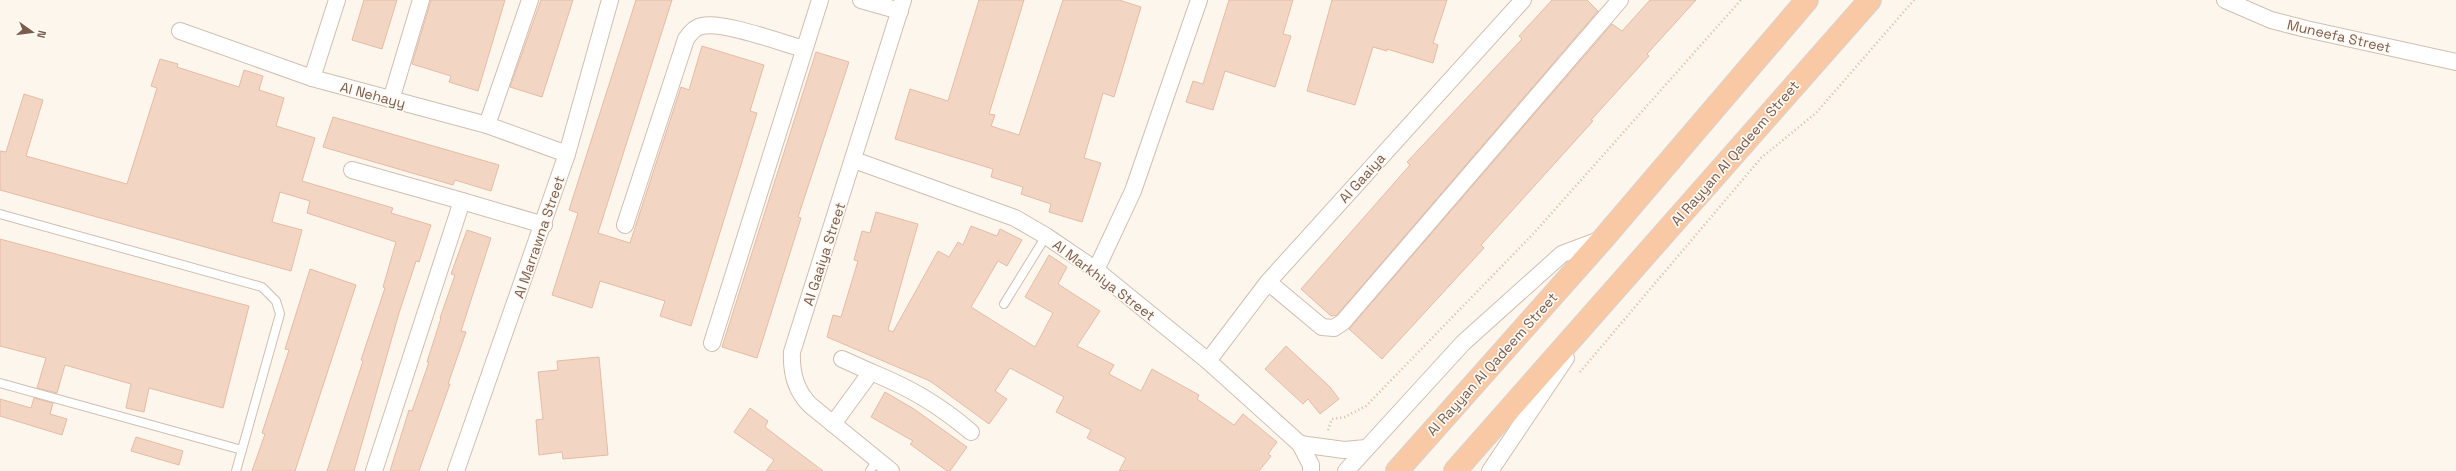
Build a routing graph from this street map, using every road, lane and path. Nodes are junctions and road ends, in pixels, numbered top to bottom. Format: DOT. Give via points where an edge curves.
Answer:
graph roads {
  1 [pos="337,0"];
  2 [pos="421,0"];
  3 [pos="530,0"];
  4 [pos="610,0"];
  5 [pos="820,0"];
  6 [pos="861,0"];
  7 [pos="1199,0"];
  8 [pos="1620,0"];
  9 [pos="1741,0"];
  10 [pos="1807,0"];
  11 [pos="1870,0"];
  12 [pos="1914,0"];
  13 [pos="2225,0"];
  14 [pos="1518,2"];
  15 [pos="902,6"];
  16 [pos="180,31"];
  17 [pos="804,49"];
  18 [pos="2456,62"];
  19 [pos="312,78"];
  20 [pos="391,100"];
  21 [pos="486,125"];
  22 [pos="567,154"];
  23 [pos="854,160"];
  24 [pos="352,170"];
  25 [pos="462,201"];
  26 [pos="0,214"];
  27 [pos="544,225"];
  28 [pos="625,225"];
  29 [pos="1046,236"];
  30 [pos="1603,239"];
  31 [pos="1096,270"];
  32 [pos="1268,282"];
  33 [pos="1004,304"];
  34 [pos="1601,306"];
  35 [pos="712,343"];
  36 [pos="842,359"];
  37 [pos="1208,361"];
  38 [pos="871,372"];
  39 [pos="1578,374"];
  40 [pos="0,383"];
  41 [pos="832,424"];
  42 [pos="971,432"];
  43 [pos="1300,444"];
  44 [pos="1366,448"];
  45 [pos="1321,449"];
  46 [pos="242,450"];
  47 [pos="874,466"];
  48 [pos="236,471"];
  49 [pos="374,471"];
  50 [pos="456,471"];
  51 [pos="891,471"];
  52 [pos="1311,471"];
  53 [pos="1346,471"];
  54 [pos="1397,471"];
  55 [pos="1455,471"];
  56 [pos="1490,471"];
  1 -- 19 [label="street"];
  2 -- 20 [label="street"];
  3 -- 21 [label="street"];
  4 -- 22 [label="street, Al Marrawna Street"];
  5 -- 17 [label="street"];
  6 -- 15 [label="street"];
  7 -- 31 [label="street" via="1133,191"];
  8 -- 32 [label="street" via="1343,322 1334,328 1322,327"];
  9 -- 45 [label="path" via="1534,233 1395,377 1366,406 1345,417 1332,419"];
  10 -- 30 [label="highway, Al Rayyan Al Qadeem Street"];
  11 -- 34 [label="highway, Al Rayyan Al Qadeem Street"];
  12 -- 39 [label="path" via="1816,113 1761,158"];
  13 -- 18 [label="street, Muneefa Street" via="2271,20"];
  14 -- 32 [label="street, Al Gaaiya"];
  15 -- 23 [label="street, Al Gaaiya Street"];
  16 -- 19 [label="street, Al Nehayy"];
  17 -- 28 [label="street" via="723,27 704,25 691,32 686,39"];
  17 -- 35 [label="street"];
  19 -- 20 [label="street, Al Nehayy"];
  20 -- 21 [label="street, Al Nehayy"];
  21 -- 22 [label="street, Al Nehayy"];
  22 -- 27 [label="street, Al Marrawna Street"];
  23 -- 29 [label="street, Al Markhiya Street" via="1015,218"];
  23 -- 41 [label="street, Al Gaaiya Street" via="792,352 791,366 804,399"];
  24 -- 25 [label="street"];
  25 -- 27 [label="street"];
  25 -- 49 [label="street"];
  26 -- 46 [label="lane" via="262,287 276,301 280,314"];
  27 -- 50 [label="street, Al Marrawna Street"];
  29 -- 31 [label="street, Al Markhiya Street"];
  29 -- 33 [label="lane"];
  30 -- 44 [label="street, Al Rayyan Al Qadeem Street" via="1562,254 1463,342"];
  30 -- 54 [label="highway, Al Rayyan Al Qadeem Street"];
  31 -- 37 [label="street, Al Markhiya Street"];
  32 -- 37 [label="street, Al Gaaiya"];
  34 -- 55 [label="highway, Al Rayyan Al Qadeem Street"];
  34 -- 56 [label="street, Al Rayyan Al Qadeem Street"];
  36 -- 38 [label="street"];
  37 -- 43 [label="street, Al Markhiya Street"];
  38 -- 41 [label="street"];
  38 -- 42 [label="street" via="917,392"];
  40 -- 46 [label="lane"];
  41 -- 47 [label="street, Al Gaaiya Street"];
  43 -- 45 [label="street, Al Markhiya Street"];
  43 -- 52 [label="street, Al Markhiya Street"];
  44 -- 45 [label="street, Al Markhiya Street"];
  44 -- 53 [label="street, Al Rayyan Al Qadeem Street"];
  46 -- 48 [label="lane"];
  47 -- 51 [label="street, Al Gaaiya Street"];
}
